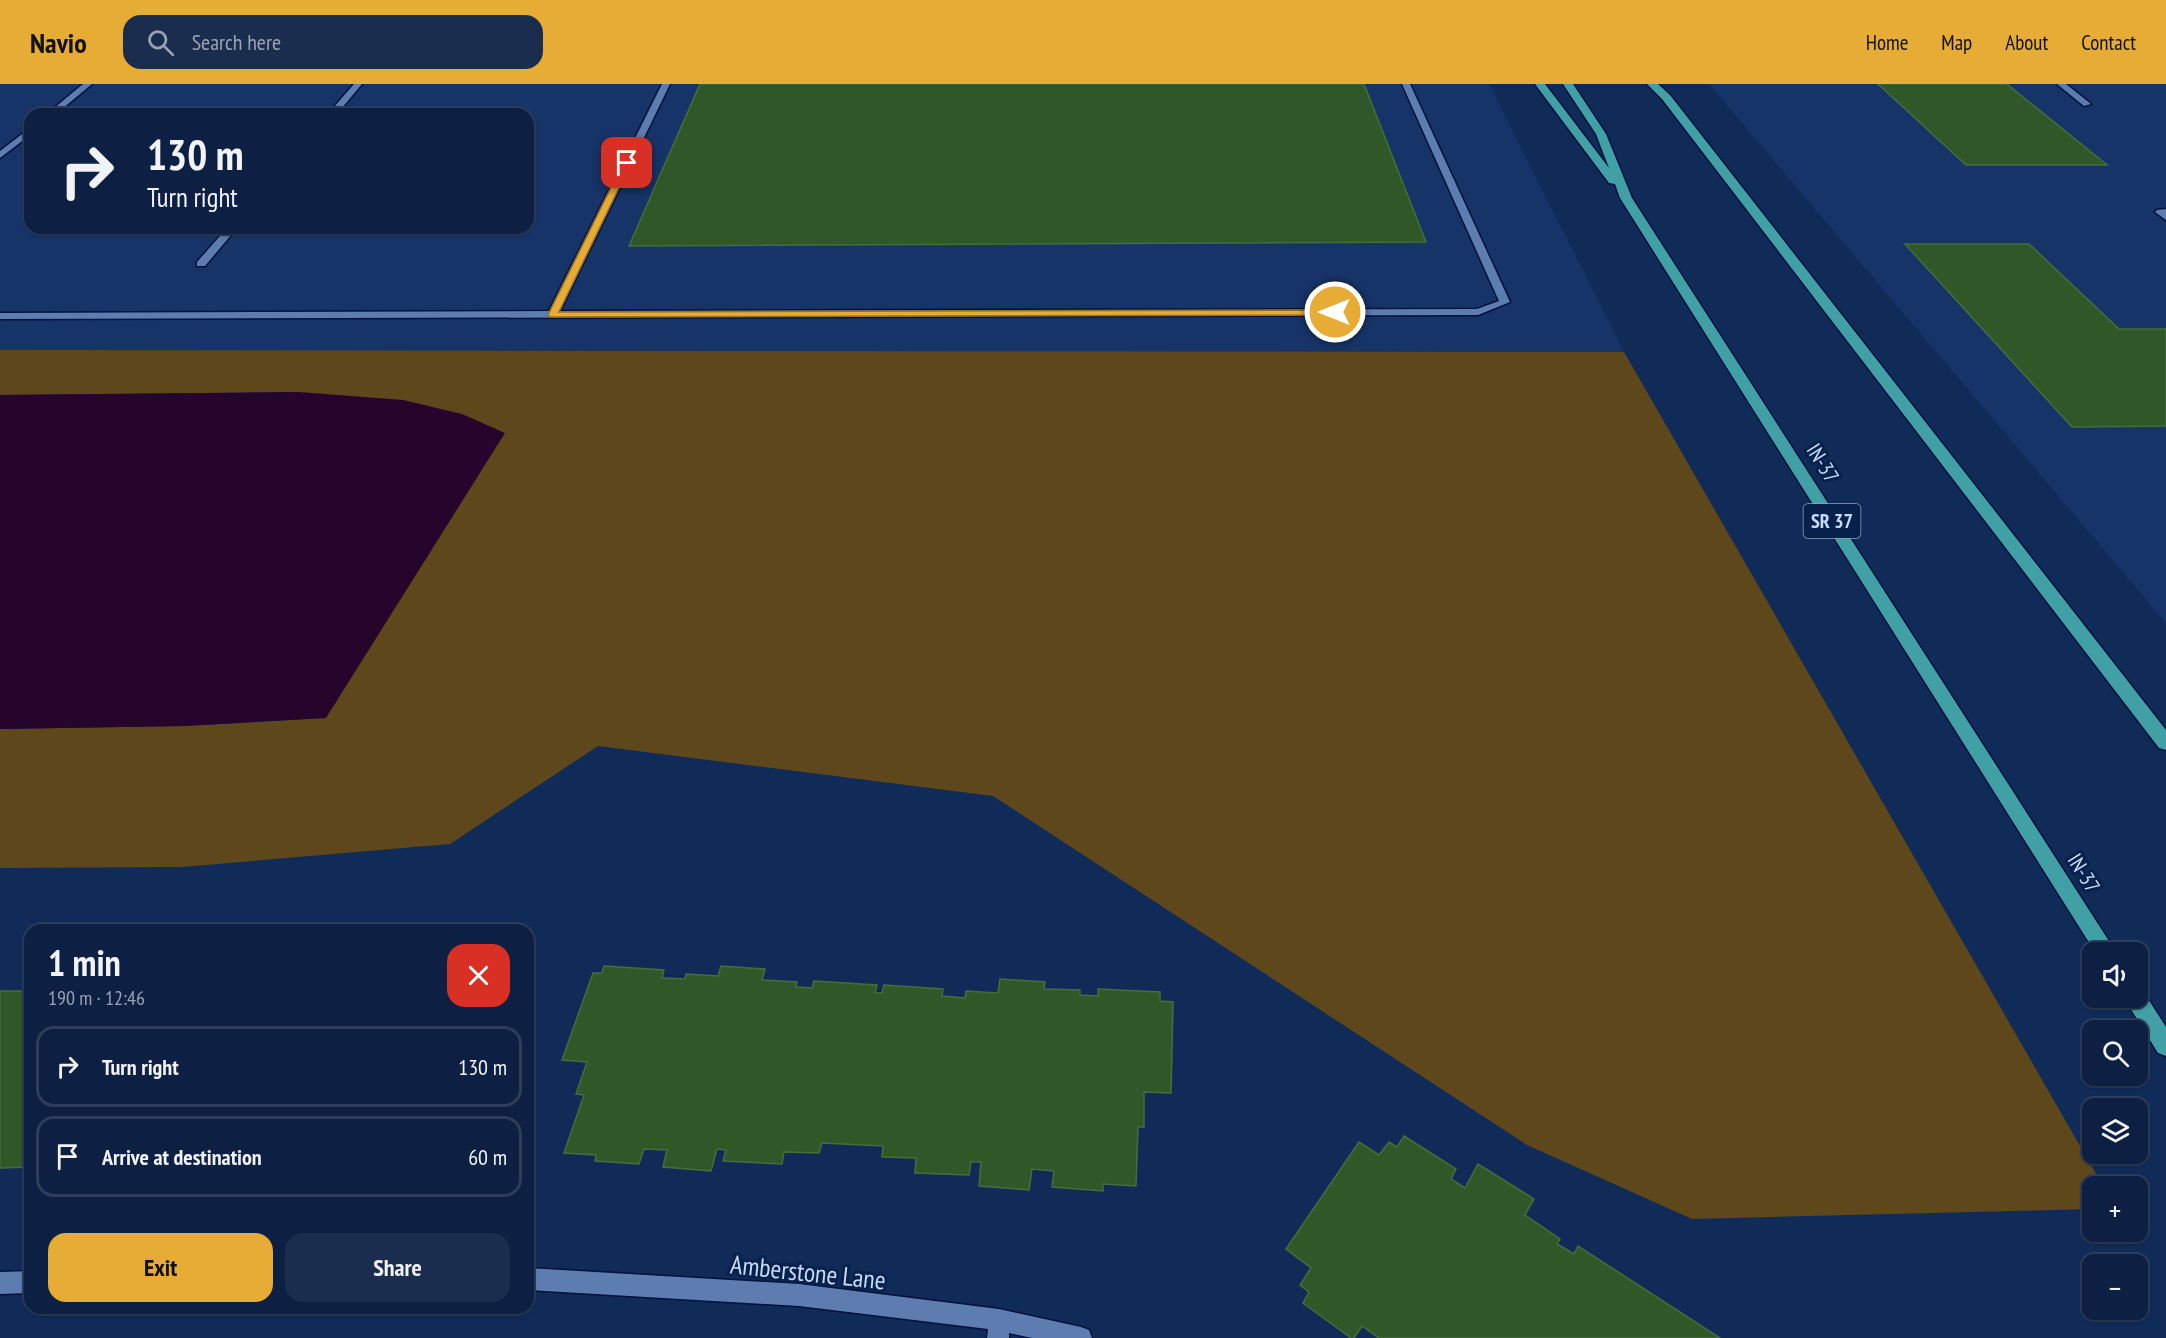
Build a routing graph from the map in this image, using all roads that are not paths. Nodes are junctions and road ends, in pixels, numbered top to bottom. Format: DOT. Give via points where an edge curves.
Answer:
graph roads {
  1 [pos="88,84"];
  2 [pos="358,84"];
  3 [pos="666,84"];
  4 [pos="1406,84"];
  5 [pos="1539,84"];
  6 [pos="1568,84"];
  7 [pos="1652,84"];
  8 [pos="2061,84"];
  9 [pos="1663,90"];
  10 [pos="2087,104"];
  11 [pos="58,108"];
  12 [pos="337,108"];
  13 [pos="24,136"];
  14 [pos="0,155"];
  15 [pos="1626,198"];
  16 [pos="2166,212"];
  17 [pos="2166,217"];
  18 [pos="227,234"];
  19 [pos="201,264"];
  20 [pos="553,315"];
  21 [pos="0,316"];
  22 [pos="2166,743"];
  23 [pos="2100,942"];
  24 [pos="2141,1008"];
  25 [pos="2166,1046"];
  26 [pos="534,1279"];
  27 [pos="24,1282"];
  28 [pos="0,1283"];
  29 [pos="998,1329"];
  30 [pos="1081,1338"];
  1 -- 11 [label="street"];
  2 -- 12 [label="street"];
  3 -- 20 [label="street"];
  4 -- 20 [label="street" via="1505,302 1478,312"];
  5 -- 15 [label="highway"];
  6 -- 15 [label="highway, IN-37 / SR 37" via="1601,134"];
  7 -- 9 [label="highway"];
  8 -- 10 [label="street"];
  9 -- 22 [label="highway"];
  13 -- 14 [label="street"];
  15 -- 23 [label="highway, IN-37 / SR 37"];
  16 -- 17 [label="street" via="2160,213"];
  18 -- 19 [label="street"];
  20 -- 21 [label="street"];
  24 -- 25 [label="highway"];
  26 -- 29 [label="street, Amberstone Lane" via="799,1295"];
  27 -- 28 [label="street"];
  29 -- 30 [label="street, Amberstone Lane"];
}
